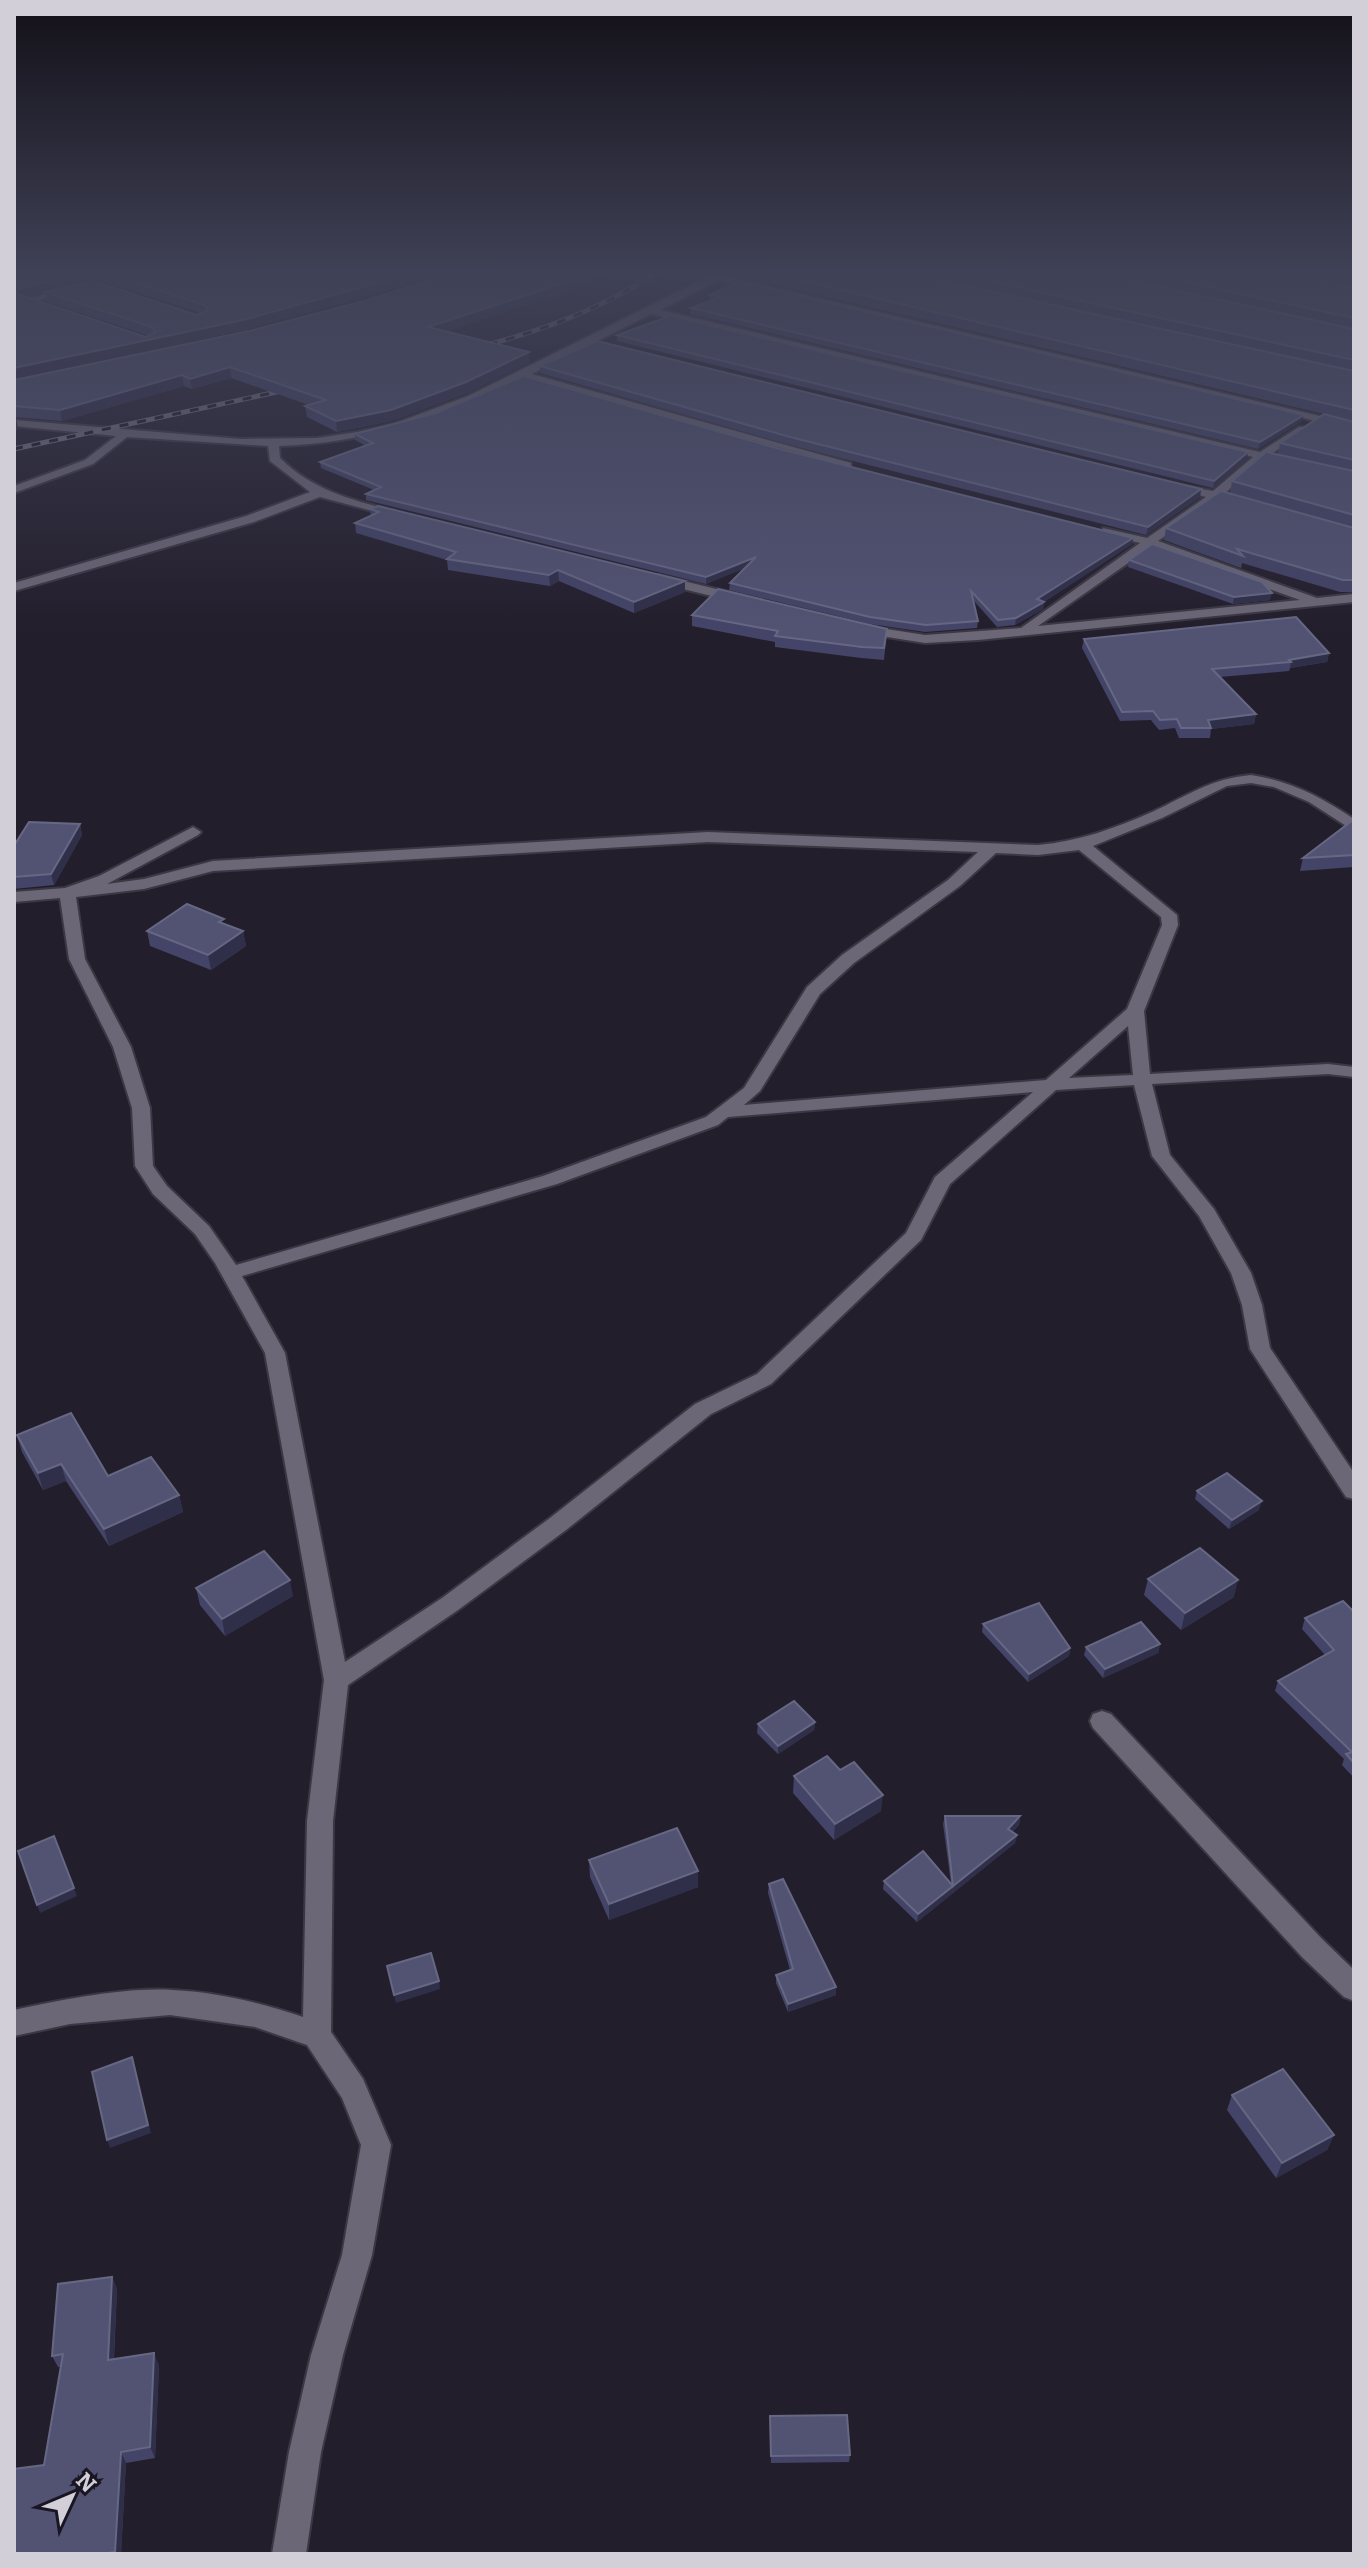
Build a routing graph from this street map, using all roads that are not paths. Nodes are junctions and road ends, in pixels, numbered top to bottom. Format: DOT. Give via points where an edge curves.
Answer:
graph roads {
  1 [pos="486,392"];
  2 [pos="583,392"];
  3 [pos="994,392"];
  4 [pos="1207,392"];
  5 [pos="1319,419"];
  6 [pos="14,423"];
  7 [pos="1354,427"];
  8 [pos="124,434"];
  9 [pos="273,441"];
  10 [pos="1262,455"];
  11 [pos="1303,465"];
  12 [pos="858,468"];
  13 [pos="1160,482"];
  14 [pos="14,490"];
  15 [pos="317,494"];
  16 [pos="1216,495"];
  17 [pos="1255,506"];
  18 [pos="408,518"];
  19 [pos="1093,528"];
  20 [pos="1149,542"];
  21 [pos="637,573"];
  22 [pos="14,587"];
  23 [pos="1354,598"];
  24 [pos="1317,601"];
  25 [pos="761,604"];
  26 [pos="853,628"];
  27 [pos="1024,630"];
  28 [pos="1354,826"];
  29 [pos="193,832"];
  30 [pos="1082,845"];
  31 [pos="992,848"];
  32 [pos="67,893"];
  33 [pos="14,897"];
  34 [pos="1135,1011"];
  35 [pos="1354,1072"];
  36 [pos="1142,1080"];
  37 [pos="1047,1085"];
  38 [pos="725,1112"];
  39 [pos="231,1273"];
  40 [pos="1354,1491"];
  41 [pos="336,1680"];
  42 [pos="1102,1721"];
  43 [pos="1354,1988"];
  44 [pos="14,2023"];
  45 [pos="317,2035"];
  46 [pos="289,2554"];
  1 -- 9 [label="street" via="357,436"];
  2 -- 12 [label="street"];
  3 -- 10 [label="street"];
  4 -- 5 [label="street"];
  5 -- 7 [label="street"];
  5 -- 10 [label="street"];
  6 -- 8 [label="street"];
  8 -- 9 [label="street"];
  8 -- 14 [label="street" via="115,447 91,460"];
  9 -- 15 [label="street" via="274,459"];
  10 -- 11 [label="street"];
  10 -- 16 [label="street"];
  13 -- 16 [label="street"];
  15 -- 18 [label="street"];
  15 -- 22 [label="street" via="250,519"];
  16 -- 17 [label="street"];
  16 -- 20 [label="street"];
  19 -- 20 [label="street"];
  20 -- 24 [label="street"];
  20 -- 27 [label="street"];
  21 -- 25 [label="street"];
  23 -- 24 [label="street"];
  24 -- 27 [label="street"];
  26 -- 27 [label="street" via="925,639"];
  28 -- 30 [label="street" via="1314,799 1277,783 1251,779 1224,782"];
  29 -- 32 [label="street" via="134,866"];
  30 -- 31 [label="street"];
  30 -- 34 [label="street" via="1169,915 1170,925"];
  31 -- 32 [label="street" via="708,837 213,866 144,884"];
  31 -- 38 [label="street" via="813,991 751,1091"];
  32 -- 33 [label="street"];
  32 -- 39 [label="street" via="77,959 122,1047 141,1108 144,1166 160,1190 202,1230"];
  34 -- 36 [label="street"];
  34 -- 37 [label="street"];
  35 -- 36 [label="street"];
  36 -- 37 [label="street"];
  36 -- 40 [label="street" via="1161,1156 1207,1213 1241,1273 1260,1349"];
  37 -- 38 [label="street"];
  37 -- 41 [label="street" via="942,1181 914,1236 764,1379 703,1409 462,1595"];
  38 -- 39 [label="street" via="550,1180"];
  39 -- 41 [label="street" via="275,1353"];
  41 -- 45 [label="street" via="320,1821"];
  42 -- 43 [label="street"];
  44 -- 45 [label="street" via="70,2011 170,2002 255,2014"];
  45 -- 46 [label="street" via="353,2089 376,2145 357,2255 305,2452"];
}
